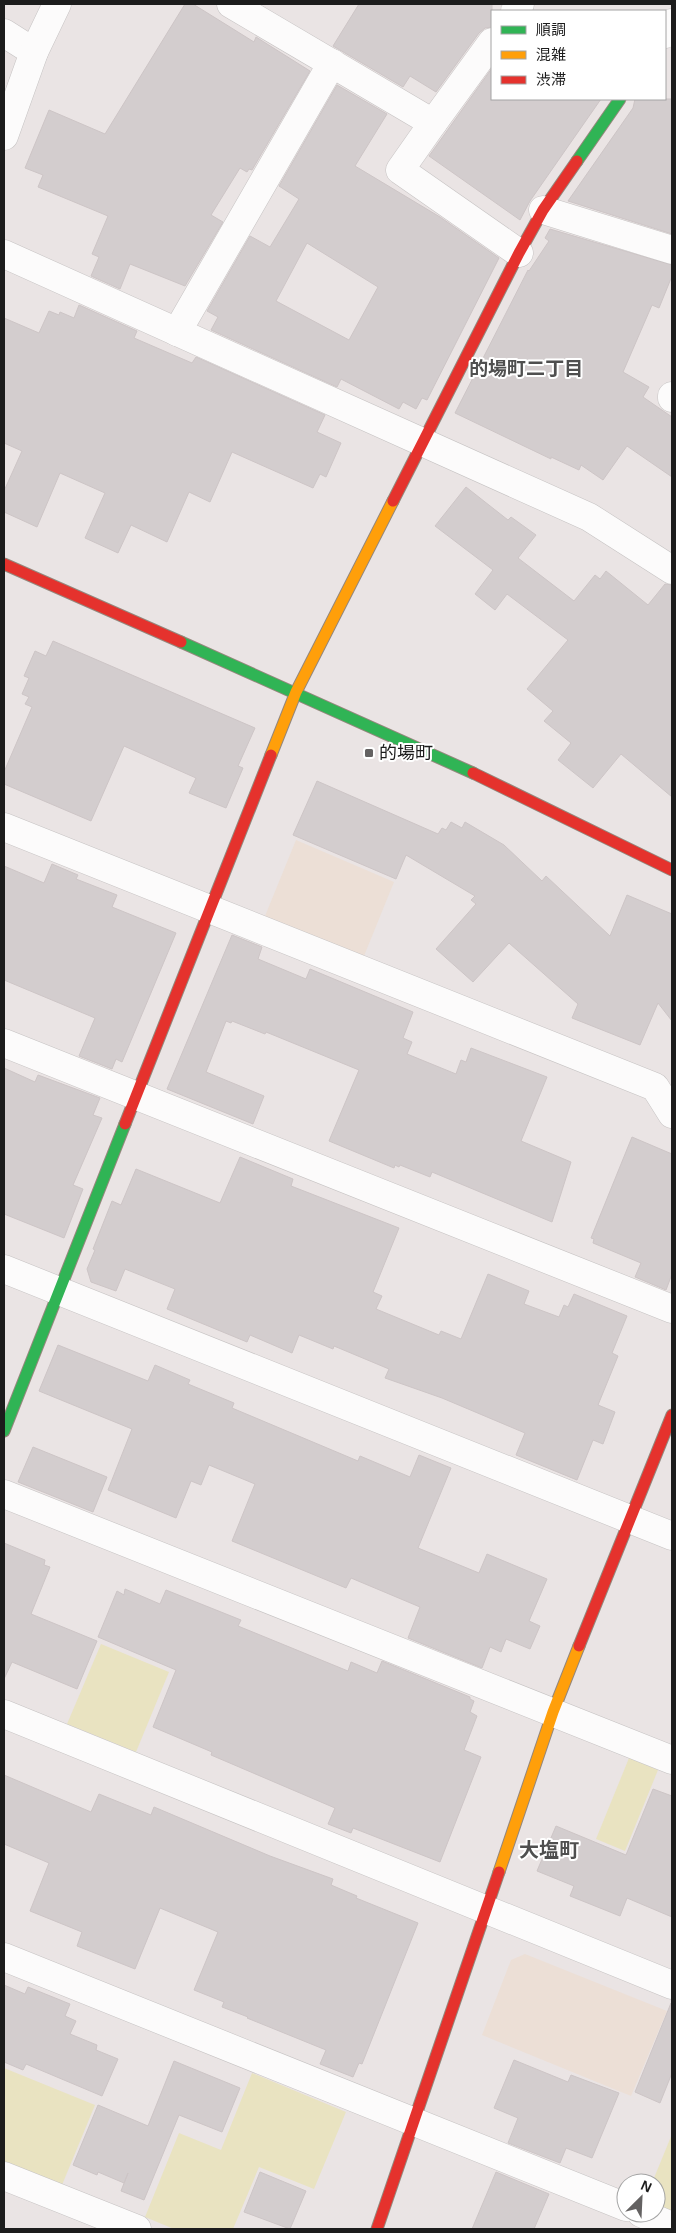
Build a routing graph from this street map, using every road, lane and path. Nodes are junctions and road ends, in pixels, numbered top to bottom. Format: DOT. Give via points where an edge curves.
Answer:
graph roads {
  1 [pos="57,4"];
  2 [pos="232,4"];
  3 [pos="4,34"];
  4 [pos="491,43"];
  5 [pos="34,52"];
  6 [pos="332,63"];
  7 [pos="619,100"];
  8 [pos="433,123"];
  9 [pos="4,136"];
  10 [pos="543,210"];
  11 [pos="672,250"];
  12 [pos="519,253"];
  13 [pos="4,254"];
  14 [pos="177,332"];
  15 [pos="422,442"];
  16 [pos="4,564"];
  17 [pos="672,570"];
  18 [pos="296,692"];
  19 [pos="4,827"];
  20 [pos="672,870"];
  21 [pos="210,910"];
  22 [pos="4,1043"];
  23 [pos="136,1096"];
  24 [pos="672,1114"];
  25 [pos="4,1269"];
  26 [pos="59,1291"];
  27 [pos="672,1309"];
  28 [pos="672,1415"];
  29 [pos="4,1430"];
  30 [pos="4,1494"];
  31 [pos="630,1520"];
  32 [pos="672,1536"];
  33 [pos="552,1712"];
  34 [pos="4,1714"];
  35 [pos="672,1760"];
  36 [pos="485,1910"];
  37 [pos="4,1957"];
  38 [pos="672,1985"];
  39 [pos="414,2121"];
  40 [pos="4,2176"];
  41 [pos="616,2203"];
  42 [pos="137,2229"];
  43 [pos="377,2229"];
  1 -- 5 [label="street"];
  2 -- 6 [label="street"];
  3 -- 5 [label="street"];
  4 -- 8 [label="street"];
  5 -- 9 [label="street"];
  6 -- 8 [label="street"];
  6 -- 14 [label="street"];
  7 -- 10 [label="street"];
  8 -- 12 [label="street" via="400,170"];
  10 -- 11 [label="street"];
  10 -- 12 [label="street"];
  12 -- 15 [label="street"];
  13 -- 14 [label="street"];
  14 -- 15 [label="street"];
  15 -- 17 [label="street" via="589,516"];
  15 -- 18 [label="street"];
  16 -- 18 [label="street"];
  18 -- 20 [label="street" via="501,786"];
  18 -- 21 [label="street"];
  19 -- 21 [label="street"];
  21 -- 23 [label="street"];
  21 -- 24 [label="street" via="654,1087"];
  22 -- 23 [label="street"];
  23 -- 26 [label="street"];
  23 -- 27 [label="street"];
  25 -- 26 [label="street"];
  26 -- 29 [label="street"];
  26 -- 31 [label="street"];
  28 -- 31 [label="street"];
  30 -- 33 [label="street"];
  31 -- 32 [label="street"];
  31 -- 33 [label="street"];
  33 -- 35 [label="street"];
  33 -- 36 [label="street"];
  34 -- 36 [label="street"];
  36 -- 38 [label="street"];
  36 -- 39 [label="street"];
  37 -- 39 [label="street"];
  39 -- 41 [label="street"];
  39 -- 43 [label="street"];
  40 -- 42 [label="street"];
}
